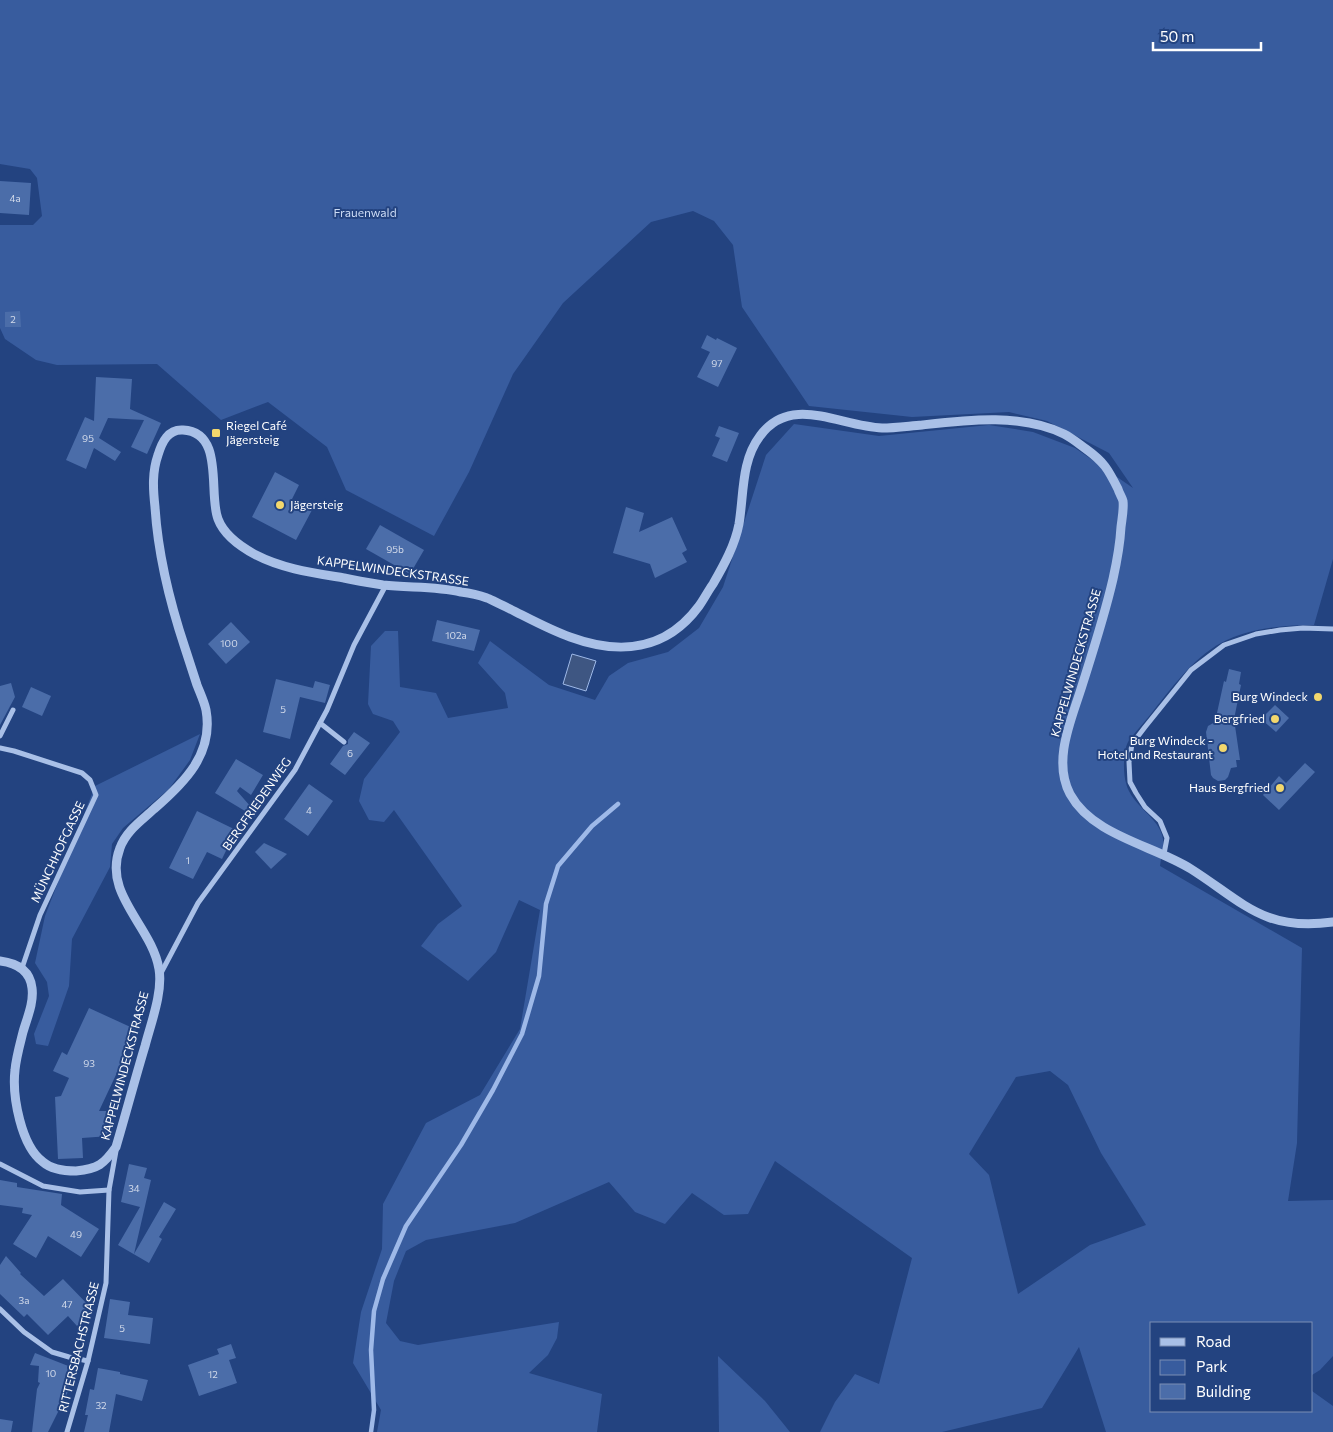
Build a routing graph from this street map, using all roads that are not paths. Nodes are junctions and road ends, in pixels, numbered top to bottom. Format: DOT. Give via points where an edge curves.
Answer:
graph roads {
  1 [pos="386,585"];
  2 [pos="1333,629"];
  3 [pos="12,710"];
  4 [pos="320,723"];
  5 [pos="0,736"];
  6 [pos="344,742"];
  7 [pos="0,748"];
  8 [pos="1164,854"];
  9 [pos="1333,922"];
  10 [pos="0,961"];
  11 [pos="22,968"];
  12 [pos="160,974"];
  13 [pos="116,1147"];
  14 [pos="0,1164"];
  15 [pos="110,1190"];
  16 [pos="0,1309"];
  17 [pos="88,1360"];
  18 [pos="67,1432"];
  1 -- 4 [label="street, BERGFRIEDENWEG" via="354,645"];
  1 -- 8 [label="street, KAPPELWINDECKSTRASSE" via="454,590 488,598 567,636 603,647 627,648 669,634 698,607 731,550 738,527 748,462 757,439 770,424 800,413 886,428 979,419 1007,420 1062,433 1107,467 1123,500 1120,545 1104,619 1068,726 1063,754 1064,777 1071,797 1091,819 1118,835"];
  1 -- 12 [label="street, KAPPELWINDECKSTRASSE" via="286,567 245,549 225,531 218,519 213,462 204,440 191,431 183,430 172,432 165,439 154,469 155,519 172,604 206,710 207,729 195,767 185,781 124,839 117,855 116,875 121,895 151,945"];
  2 -- 8 [label="street" via="1280,630 1224,645 1191,670 1132,744 1130,782 1145,807 1160,820 1167,838"];
  3 -- 5 [label="street"];
  4 -- 6 [label="street"];
  4 -- 12 [label="street, BERGFRIEDENWEG" via="295,770 198,904"];
  7 -- 11 [label="street, MÜNCHHOFGASSE" via="82,773 90,780 96,795 40,915"];
  8 -- 9 [label="street, KAPPELWINDECKSTRASSE" via="1189,867 1254,912 1287,923"];
  10 -- 11 [label="street"];
  11 -- 13 [label="street, KAPPELWINDECKSTRASSE" via="29,976 33,998 15,1069 14,1088 25,1138 34,1154 44,1163 74,1171 105,1162"];
  12 -- 13 [label="street, KAPPELWINDECKSTRASSE" via="151,1025"];
  13 -- 15 [label="street, RITTERSBACHSTRASSE"];
  14 -- 15 [label="street" via="43,1186 80,1192"];
  15 -- 17 [label="street, RITTERSBACHSTRASSE" via="106,1283"];
  16 -- 17 [label="street" via="52,1352"];
  17 -- 18 [label="street, RITTERSBACHSTRASSE"];
}
